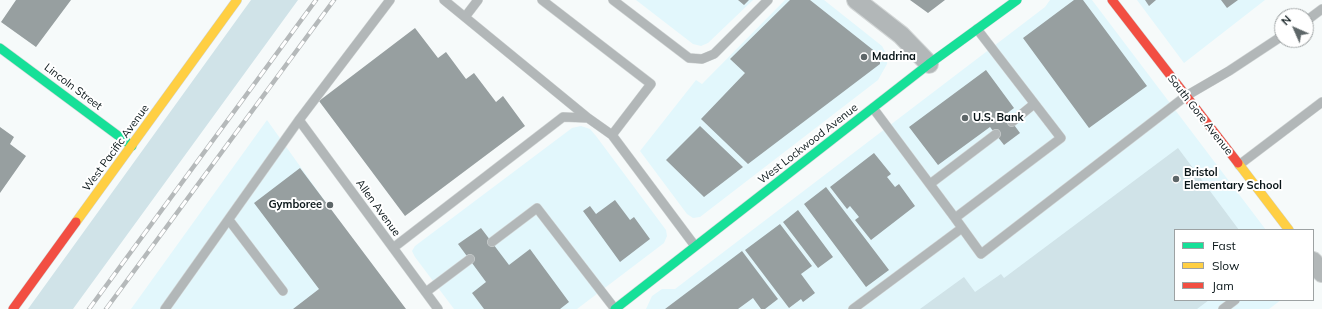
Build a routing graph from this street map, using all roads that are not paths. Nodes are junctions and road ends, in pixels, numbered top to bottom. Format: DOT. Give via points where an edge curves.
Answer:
graph roads {
  1 [pos="237,0"];
  2 [pos="390,0"];
  3 [pos="444,0"];
  4 [pos="478,0"];
  5 [pos="542,0"];
  6 [pos="613,0"];
  7 [pos="768,0"];
  8 [pos="856,0"];
  9 [pos="1017,0"];
  10 [pos="1112,0"];
  11 [pos="465,17"];
  12 [pos="977,29"];
  13 [pos="1274,41"];
  14 [pos="0,48"];
  15 [pos="930,64"];
  16 [pos="1186,96"];
  17 [pos="1322,102"];
  18 [pos="1034,104"];
  19 [pos="873,108"];
  20 [pos="588,118"];
  21 [pos="299,120"];
  22 [pos="1012,122"];
  23 [pos="996,134"];
  24 [pos="612,135"];
  25 [pos="132,146"];
  26 [pos="1239,165"];
  27 [pos="930,184"];
  28 [pos="955,218"];
  29 [pos="229,220"];
  30 [pos="962,228"];
  31 [pos="1288,229"];
  32 [pos="492,242"];
  33 [pos="695,246"];
  34 [pos="393,248"];
  35 [pos="470,259"];
  36 [pos="1314,262"];
  37 [pos="1322,273"];
  38 [pos="283,291"];
  39 [pos="426,292"];
  40 [pos="1234,301"];
  41 [pos="13,309"];
  42 [pos="166,309"];
  43 [pos="438,309"];
  44 [pos="615,309"];
  45 [pos="853,309"];
  46 [pos="1223,309"];
  1 -- 25 [label="street, West Pacific Avenue"];
  2 -- 21 [label="lane"];
  3 -- 11 [label="lane"];
  4 -- 11 [label="lane"];
  5 -- 24 [label="lane" via="651,84"];
  6 -- 7 [label="lane" via="689,58 702,59 714,54"];
  8 -- 15 [label="street" via="901,35"];
  9 -- 12 [label="street, West Lockwood Avenue"];
  10 -- 16 [label="street, South Gore Avenue"];
  11 -- 20 [label="lane"];
  12 -- 15 [label="street, West Lockwood Avenue"];
  12 -- 18 [label="lane"];
  13 -- 16 [label="lane"];
  14 -- 25 [label="street, Lincoln Street"];
  15 -- 19 [label="street, West Lockwood Avenue"];
  16 -- 26 [label="street, South Gore Avenue"];
  16 -- 30 [label="lane" via="981,254"];
  17 -- 26 [label="lane"];
  18 -- 22 [label="lane"];
  18 -- 28 [label="lane" via="1060,138"];
  19 -- 27 [label="lane"];
  19 -- 33 [label="street, West Lockwood Avenue"];
  20 -- 24 [label="lane"];
  20 -- 34 [label="lane" via="563,117"];
  21 -- 29 [label="lane"];
  21 -- 34 [label="lane, Allen Avenue"];
  23 -- 27 [label="lane"];
  24 -- 33 [label="lane"];
  25 -- 41 [label="street, West Pacific Avenue"];
  26 -- 31 [label="street, South Gore Avenue"];
  27 -- 28 [label="lane"];
  28 -- 30 [label="lane"];
  29 -- 38 [label="lane"];
  29 -- 42 [label="lane"];
  30 -- 45 [label="lane"];
  32 -- 44 [label="lane" via="537,208"];
  33 -- 44 [label="street, West Lockwood Avenue"];
  34 -- 39 [label="lane, Allen Avenue"];
  35 -- 39 [label="lane"];
  36 -- 37 [label="street"];
  39 -- 43 [label="lane, Allen Avenue"];
  40 -- 46 [label="lane"];
}
